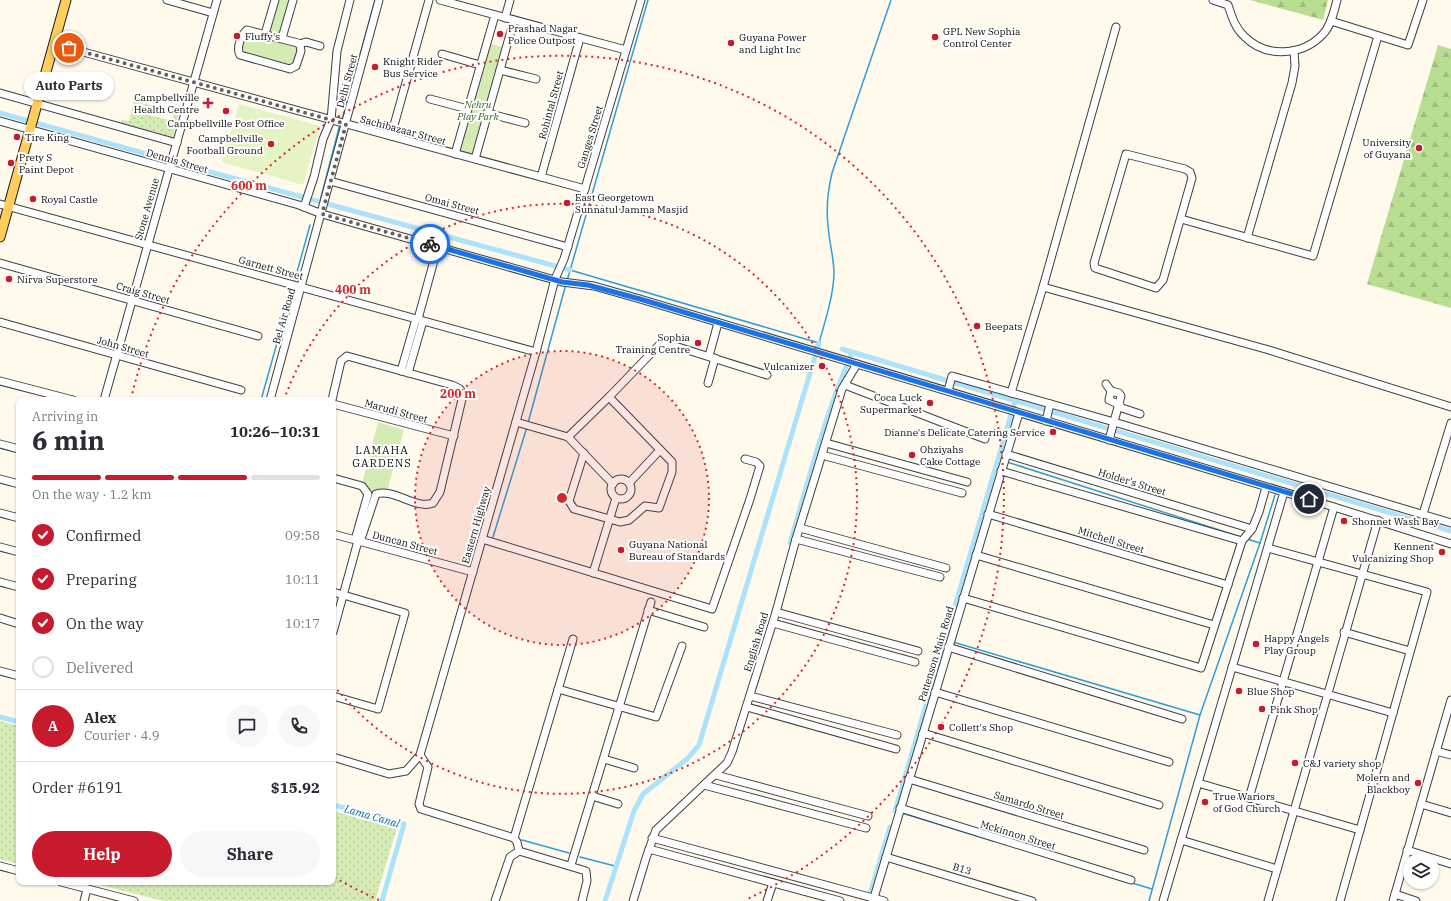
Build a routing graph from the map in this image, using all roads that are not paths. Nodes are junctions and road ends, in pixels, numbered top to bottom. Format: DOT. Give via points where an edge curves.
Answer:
graph roads {
  1 [pos="66,0"];
  2 [pos="167,0"];
  3 [pos="217,0"];
  4 [pos="275,0"];
  5 [pos="293,0"];
  6 [pos="350,0"];
  7 [pos="379,0"];
  8 [pos="429,0"];
  9 [pos="440,0"];
  10 [pos="510,0"];
  11 [pos="641,0"];
  12 [pos="1213,0"];
  13 [pos="1337,0"];
  14 [pos="1423,0"];
  15 [pos="213,13"];
  16 [pos="495,15"];
  17 [pos="505,18"];
  18 [pos="514,20"];
  19 [pos="1331,22"];
  20 [pos="1116,27"];
  21 [pos="265,34"];
  22 [pos="1378,36"];
  23 [pos="282,38"];
  24 [pos="580,38"];
  25 [pos="54,44"];
  26 [pos="299,44"];
  27 [pos="320,46"];
  28 [pos="626,50"];
  29 [pos="1294,51"];
  30 [pos="442,54"];
  31 [pos="480,65"];
  32 [pos="500,70"];
  33 [pos="536,79"];
  34 [pos="194,82"];
  35 [pos="0,94"];
  36 [pos="430,99"];
  37 [pos="37,104"];
  38 [pos="468,108"];
  39 [pos="487,113"];
  40 [pos="0,121"];
  41 [pos="339,122"];
  42 [pos="525,122"];
  43 [pos="30,129"];
  44 [pos="391,136"];
  45 [pos="177,143"];
  46 [pos="455,154"];
  47 [pos="475,159"];
  48 [pos="169,169"];
  49 [pos="541,177"];
  50 [pos="330,181"];
  51 [pos="585,189"];
  52 [pos="4,205"];
  53 [pos="306,208"];
  54 [pos="320,213"];
  55 [pos="1181,219"];
  56 [pos="0,237"];
  57 [pos="1247,238"];
  58 [pos="147,245"];
  59 [pos="438,246"];
  60 [pos="568,246"];
  61 [pos="0,263"];
  62 [pos="561,280"];
  63 [pos="1043,287"];
  64 [pos="302,288"];
  65 [pos="133,301"];
  66 [pos="419,320"];
  67 [pos="0,322"];
  68 [pos="718,323"];
  69 [pos="258,336"];
  70 [pos="536,352"];
  71 [pos="117,356"];
  72 [pos="712,357"];
  73 [pos="851,362"];
  74 [pos="404,372"];
  75 [pos="767,375"];
  76 [pos="0,381"];
  77 [pos="708,383"];
  78 [pos="1106,384"];
  79 [pos="845,385"];
  80 [pos="241,390"];
  81 [pos="948,392"];
  82 [pos="1011,393"];
  83 [pos="61,397"];
  84 [pos="105,397"];
  85 [pos="271,397"];
  86 [pos="333,397"];
  87 [pos="609,397"];
  88 [pos="1050,404"];
  89 [pos="336,405"];
  90 [pos="1119,406"];
  91 [pos="1451,407"];
  92 [pos="1018,413"];
  93 [pos="1140,414"];
  94 [pos="1046,421"];
  95 [pos="516,422"];
  96 [pos="1114,422"];
  97 [pos="1451,424"];
  98 [pos="454,436"];
  99 [pos="568,437"];
  100 [pos="985,439"];
  101 [pos="1109,440"];
  102 [pos="826,443"];
  103 [pos="0,444"];
  104 [pos="16,448"];
  105 [pos="660,450"];
  106 [pos="584,453"];
  107 [pos="822,455"];
  108 [pos="1006,455"];
  109 [pos="745,459"];
  110 [pos="1002,468"];
  111 [pos="0,478"];
  112 [pos="336,479"];
  113 [pos="967,482"];
  114 [pos="16,483"];
  115 [pos="629,483"];
  116 [pos="613,484"];
  117 [pos="1266,487"];
  118 [pos="1284,492"];
  119 [pos="962,493"];
  120 [pos="372,495"];
  121 [pos="616,498"];
  122 [pos="1334,507"];
  123 [pos="0,513"];
  124 [pos="988,514"];
  125 [pos="1423,514"];
  126 [pos="16,517"];
  127 [pos="610,520"];
  128 [pos="1378,520"];
  129 [pos="1451,523"];
  130 [pos="800,528"];
  131 [pos="1252,528"];
  132 [pos="336,535"];
  133 [pos="482,539"];
  134 [pos="796,539"];
  135 [pos="358,541"];
  136 [pos="1242,541"];
  137 [pos="1451,544"];
  138 [pos="0,547"];
  139 [pos="1268,548"];
  140 [pos="16,551"];
  141 [pos="976,555"];
  142 [pos="1318,561"];
  143 [pos="946,568"];
  144 [pos="473,572"];
  145 [pos="594,573"];
  146 [pos="1361,573"];
  147 [pos="940,577"];
  148 [pos="0,582"];
  149 [pos="1228,585"];
  150 [pos="16,586"];
  151 [pos="336,593"];
  152 [pos="343,595"];
  153 [pos="963,598"];
  154 [pos="651,602"];
  155 [pos="648,610"];
  156 [pos="776,612"];
  157 [pos="0,618"];
  158 [pos="336,621"];
  159 [pos="16,623"];
  160 [pos="773,623"];
  161 [pos="1214,625"];
  162 [pos="704,627"];
  163 [pos="1344,632"];
  164 [pos="573,639"];
  165 [pos="682,646"];
  166 [pos="948,647"];
  167 [pos="918,651"];
  168 [pos="1410,651"];
  169 [pos="915,662"];
  170 [pos="1232,667"];
  171 [pos="0,671"];
  172 [pos="16,675"];
  173 [pos="1282,682"];
  174 [pos="558,689"];
  175 [pos="935,692"];
  176 [pos="1326,694"];
  177 [pos="750,696"];
  178 [pos="336,697"];
  179 [pos="1451,700"];
  180 [pos="619,707"];
  181 [pos="747,707"];
  182 [pos="1393,713"];
  183 [pos="1182,719"];
  184 [pos="923,733"];
  185 [pos="897,735"];
  186 [pos="896,749"];
  187 [pos="1436,751"];
  188 [pos="420,755"];
  189 [pos="1451,755"];
  190 [pos="336,758"];
  191 [pos="604,759"];
  192 [pos="1169,762"];
  193 [pos="634,768"];
  194 [pos="716,775"];
  195 [pos="909,779"];
  196 [pos="1198,783"];
  197 [pos="704,785"];
  198 [pos="592,796"];
  199 [pos="1249,798"];
  200 [pos="618,804"];
  201 [pos="1421,804"];
  202 [pos="1159,805"];
  203 [pos="900,808"];
  204 [pos="1294,811"];
  205 [pos="1451,813"];
  206 [pos="868,816"];
  207 [pos="866,828"];
  208 [pos="1360,830"];
  209 [pos="514,838"];
  210 [pos="652,838"];
  211 [pos="1181,840"];
  212 [pos="649,849"];
  213 [pos="1144,850"];
  214 [pos="1407,850"];
  215 [pos="518,851"];
  216 [pos="886,857"];
  217 [pos="1451,864"];
  218 [pos="571,865"];
  219 [pos="0,866"];
  220 [pos="1277,869"];
  221 [pos="16,870"];
  222 [pos="1131,880"];
  223 [pos="773,883"];
  224 [pos="72,885"];
  225 [pos="87,889"];
  226 [pos="1394,898"];
  227 [pos="824,899"];
  228 [pos="872,899"];
  229 [pos="84,901"];
  230 [pos="134,901"];
  231 [pos="494,901"];
  232 [pos="582,901"];
  233 [pos="633,901"];
  234 [pos="767,901"];
  235 [pos="840,901"];
  236 [pos="884,901"];
  237 [pos="1032,901"];
  238 [pos="1163,901"];
  239 [pos="1268,901"];
  240 [pos="1340,901"];
  241 [pos="1416,901"];
  1 -- 25 [label="main road"];
  2 -- 15 [label="street"];
  3 -- 15 [label="street, Stone Avenue"];
  4 -- 21 [label="street"];
  5 -- 23 [label="street"];
  6 -- 41 [label="street, Delhi Street" via="338,51"];
  7 -- 41 [label="street, Delhi Street"];
  8 -- 44 [label="street"];
  9 -- 16 [label="street"];
  10 -- 17 [label="street"];
  11 -- 28 [label="street, Ganges Street"];
  12 -- 29 [label="street" via="1228,4 1234,23 1244,37 1256,46 1272,52"];
  13 -- 19 [label="street"];
  14 -- 22 [label="street" via="1408,45"];
  15 -- 34 [label="street, Stone Avenue"];
  16 -- 17 [label="street"];
  16 -- 31 [label="street"];
  17 -- 18 [label="street"];
  18 -- 24 [label="street"];
  18 -- 32 [label="street"];
  19 -- 22 [label="street"];
  19 -- 29 [label="street" via="1324,34 1311,44"];
  20 -- 63 [label="street"];
  21 -- 23 [label="street"];
  21 -- 26 [label="street" via="245,31 239,54 292,69 298,64 301,51"];
  22 -- 57 [label="street" via="1313,256"];
  23 -- 26 [label="street"];
  24 -- 28 [label="street"];
  24 -- 49 [label="street, Rohintal Street"];
  25 -- 34 [label="street, Sachibazaar Street"];
  25 -- 37 [label="main road"];
  26 -- 27 [label="street" via="304,42"];
  28 -- 51 [label="street, Ganges Street"];
  29 -- 57 [label="street" via="1292,83"];
  30 -- 31 [label="street"];
  31 -- 38 [label="street"];
  32 -- 33 [label="street"];
  32 -- 39 [label="street"];
  34 -- 41 [label="street, Sachibazaar Street"];
  34 -- 45 [label="street, Stone Avenue"];
  35 -- 37 [label="street"];
  36 -- 38 [label="street"];
  37 -- 43 [label="main road"];
  37 -- 45 [label="street"];
  38 -- 46 [label="street"];
  39 -- 42 [label="street"];
  39 -- 47 [label="street"];
  40 -- 43 [label="street, Dennis Street"];
  41 -- 44 [label="street, Sachibazaar Street"];
  41 -- 50 [label="street, Delhi Street"];
  41 -- 53 [label="street, Delhi Street" via="323,139"];
  43 -- 48 [label="street, Dennis Street"];
  43 -- 52 [label="main road"];
  44 -- 46 [label="street, Sachibazaar Street"];
  45 -- 48 [label="street, Stone Avenue"];
  46 -- 47 [label="street, Sachibazaar Street"];
  47 -- 49 [label="street, Sachibazaar Street"];
  48 -- 53 [label="street, Dennis Street"];
  48 -- 58 [label="street, Stone Avenue"];
  49 -- 51 [label="street, Sachibazaar Street"];
  50 -- 54 [label="street, Delhi Street"];
  50 -- 60 [label="street, Omai Street"];
  51 -- 60 [label="street, Ganges Street"];
  52 -- 56 [label="main road"];
  52 -- 58 [label="street, Garnett Street"];
  53 -- 54 [label="street, Dennis Street"];
  54 -- 59 [label="street, Dennis Street"];
  54 -- 64 [label="street, Bel Air Road"];
  55 -- 55 [label="street" via="1192,178 1190,172 1126,154 1096,256 1095,268 1156,288 1163,280"];
  55 -- 57 [label="street"];
  58 -- 64 [label="street, Garnett Street"];
  58 -- 65 [label="street, Stone Avenue"];
  59 -- 62 [label="street, Dennis Street"];
  59 -- 66 [label="street"];
  60 -- 62 [label="street, Ganges Street"];
  61 -- 65 [label="street, Craig Street"];
  62 -- 68 [label="street, Dennis Street" via="608,290"];
  62 -- 70 [label="street, Eastern Highway"];
  63 -- 82 [label="street"];
  63 -- 91 [label="street" via="1269,350"];
  64 -- 66 [label="street, Garnett Street"];
  64 -- 85 [label="street, Bel Air Road"];
  65 -- 69 [label="street, Craig Street"];
  65 -- 71 [label="street, Stone Avenue"];
  66 -- 70 [label="street, Garnett Street"];
  66 -- 74 [label="street"];
  67 -- 71 [label="street, John Street"];
  68 -- 72 [label="street"];
  68 -- 73 [label="street, Dennis Street"];
  70 -- 95 [label="street, Eastern Highway"];
  71 -- 80 [label="street, John Street"];
  71 -- 84 [label="street, Stone Avenue"];
  72 -- 75 [label="street"];
  72 -- 77 [label="street"];
  72 -- 87 [label="street" via="662,342"];
  73 -- 79 [label="street, English Road"];
  73 -- 81 [label="street"];
  74 -- 86 [label="street" via="349,356 343,358"];
  74 -- 98 [label="street" via="452,385 463,392"];
  76 -- 83 [label="street"];
  78 -- 90 [label="street" via="1111,391 1119,392"];
  79 -- 100 [label="street"];
  79 -- 102 [label="street, English Road"];
  81 -- 82 [label="street" via="952,376"];
  81 -- 92 [label="street"];
  82 -- 88 [label="street"];
  87 -- 99 [label="street"];
  87 -- 105 [label="street"];
  88 -- 94 [label="street"];
  88 -- 96 [label="street"];
  89 -- 98 [label="street, Marudi Street"];
  90 -- 93 [label="street"];
  90 -- 96 [label="street"];
  92 -- 94 [label="street"];
  92 -- 108 [label="street, Pattenson Main Road"];
  94 -- 101 [label="street"];
  95 -- 99 [label="street"];
  95 -- 133 [label="street, Eastern Highway"];
  96 -- 101 [label="street"];
  96 -- 125 [label="street"];
  97 -- 125 [label="street"];
  98 -- 120 [label="street" via="440,492 433,503 423,504 384,492"];
  99 -- 106 [label="street"];
  101 -- 117 [label="street"];
  102 -- 107 [label="street, English Road"];
  102 -- 113 [label="street"];
  103 -- 104 [label="street"];
  105 -- 115 [label="street"];
  105 -- 127 [label="street" via="671,460 672,466 659,508 645,506 626,521"];
  106 -- 116 [label="street"];
  106 -- 127 [label="street" via="570,506"];
  107 -- 119 [label="street"];
  107 -- 130 [label="street, English Road"];
  108 -- 110 [label="street, Pattenson Main Road"];
  108 -- 131 [label="street, Holder's Street"];
  109 -- 145 [label="street" via="760,466 712,609"];
  110 -- 124 [label="street, Pattenson Main Road"];
  110 -- 136 [label="street"];
  111 -- 114 [label="street"];
  112 -- 120 [label="street" via="362,486"];
  115 -- 116 [label="street" via="620,479"];
  115 -- 121 [label="street" via="629,496 625,499"];
  116 -- 121 [label="street" via="611,492"];
  117 -- 118 [label="street"];
  117 -- 131 [label="street"];
  118 -- 122 [label="street"];
  118 -- 139 [label="street"];
  120 -- 135 [label="street"];
  121 -- 127 [label="street"];
  122 -- 128 [label="street"];
  122 -- 142 [label="street"];
  123 -- 126 [label="street"];
  124 -- 141 [label="street, Pattenson Main Road"];
  124 -- 149 [label="street, Mitchell Street"];
  125 -- 129 [label="street"];
  127 -- 145 [label="street"];
  128 -- 137 [label="street"];
  128 -- 146 [label="street"];
  130 -- 134 [label="street, English Road"];
  130 -- 143 [label="street"];
  131 -- 136 [label="street"];
  132 -- 135 [label="street, Duncan Street"];
  133 -- 144 [label="street, Eastern Highway"];
  133 -- 145 [label="street"];
  134 -- 147 [label="street"];
  134 -- 156 [label="street, English Road"];
  135 -- 144 [label="street, Duncan Street"];
  135 -- 152 [label="street"];
  136 -- 149 [label="street"];
  138 -- 140 [label="street"];
  139 -- 142 [label="street"];
  139 -- 170 [label="street"];
  141 -- 153 [label="street, Pattenson Main Road"];
  141 -- 161 [label="street"];
  142 -- 146 [label="street"];
  142 -- 173 [label="street"];
  144 -- 188 [label="street, Eastern Highway"];
  146 -- 163 [label="street"];
  146 -- 168 [label="street" via="1427,592"];
  148 -- 150 [label="street"];
  149 -- 161 [label="street"];
  151 -- 152 [label="street"];
  152 -- 158 [label="street"];
  152 -- 178 [label="street" via="405,613 378,709"];
  153 -- 161 [label="street" via="1201,668"];
  153 -- 166 [label="street, Pattenson Main Road"];
  154 -- 155 [label="street"];
  155 -- 162 [label="street"];
  155 -- 180 [label="street"];
  156 -- 160 [label="street, English Road"];
  156 -- 167 [label="street"];
  157 -- 159 [label="street"];
  160 -- 169 [label="street"];
  160 -- 177 [label="street, English Road"];
  163 -- 168 [label="street"];
  163 -- 176 [label="street"];
  164 -- 174 [label="street"];
  165 -- 180 [label="street" via="656,717"];
  166 -- 175 [label="street, Pattenson Main Road"];
  166 -- 183 [label="street"];
  168 -- 182 [label="street"];
  170 -- 173 [label="street"];
  170 -- 196 [label="street"];
  171 -- 172 [label="street"];
  173 -- 176 [label="street"];
  173 -- 199 [label="street"];
  174 -- 180 [label="street"];
  174 -- 209 [label="street"];
  175 -- 184 [label="street, Pattenson Main Road"];
  175 -- 192 [label="street"];
  176 -- 182 [label="street"];
  176 -- 204 [label="street"];
  177 -- 181 [label="street, English Road"];
  177 -- 185 [label="street"];
  179 -- 187 [label="street"];
  180 -- 191 [label="street"];
  181 -- 186 [label="street"];
  181 -- 194 [label="street, English Road" via="727,763"];
  182 -- 208 [label="street"];
  184 -- 195 [label="street, Pattenson Main Road"];
  184 -- 202 [label="street"];
  187 -- 189 [label="street"];
  187 -- 201 [label="street"];
  188 -- 190 [label="street, Eastern Highway" via="406,771 389,774"];
  188 -- 209 [label="street" via="428,767 419,804 421,809"];
  191 -- 193 [label="street"];
  191 -- 198 [label="street"];
  194 -- 197 [label="street, English Road"];
  194 -- 206 [label="street"];
  195 -- 203 [label="street, Pattenson Main Road"];
  195 -- 213 [label="street, Samardo Street"];
  196 -- 199 [label="street"];
  196 -- 211 [label="street"];
  197 -- 207 [label="street"];
  197 -- 210 [label="street, English Road" via="656,830"];
  198 -- 200 [label="street"];
  198 -- 218 [label="street"];
  199 -- 204 [label="street"];
  201 -- 205 [label="street"];
  201 -- 214 [label="street"];
  203 -- 216 [label="street, Pattenson Main Road"];
  203 -- 222 [label="street, Mckinnon Street"];
  204 -- 208 [label="street"];
  204 -- 220 [label="street"];
  208 -- 240 [label="street"];
  209 -- 215 [label="street"];
  210 -- 212 [label="street, English Road"];
  210 -- 228 [label="street"];
  211 -- 220 [label="street"];
  211 -- 238 [label="street"];
  212 -- 223 [label="street"];
  212 -- 233 [label="street, English Road"];
  214 -- 217 [label="street"];
  214 -- 226 [label="street"];
  215 -- 218 [label="street"];
  215 -- 231 [label="street" via="510,857"];
  216 -- 228 [label="street, Pattenson Main Road"];
  216 -- 237 [label="street, B13"];
  218 -- 232 [label="street" via="586,871"];
  219 -- 221 [label="street"];
  220 -- 239 [label="street"];
  223 -- 227 [label="street"];
  223 -- 234 [label="street"];
  224 -- 225 [label="street"];
  225 -- 229 [label="street"];
  225 -- 230 [label="street"];
  226 -- 241 [label="street"];
  227 -- 235 [label="street"];
  228 -- 236 [label="street"];
}
